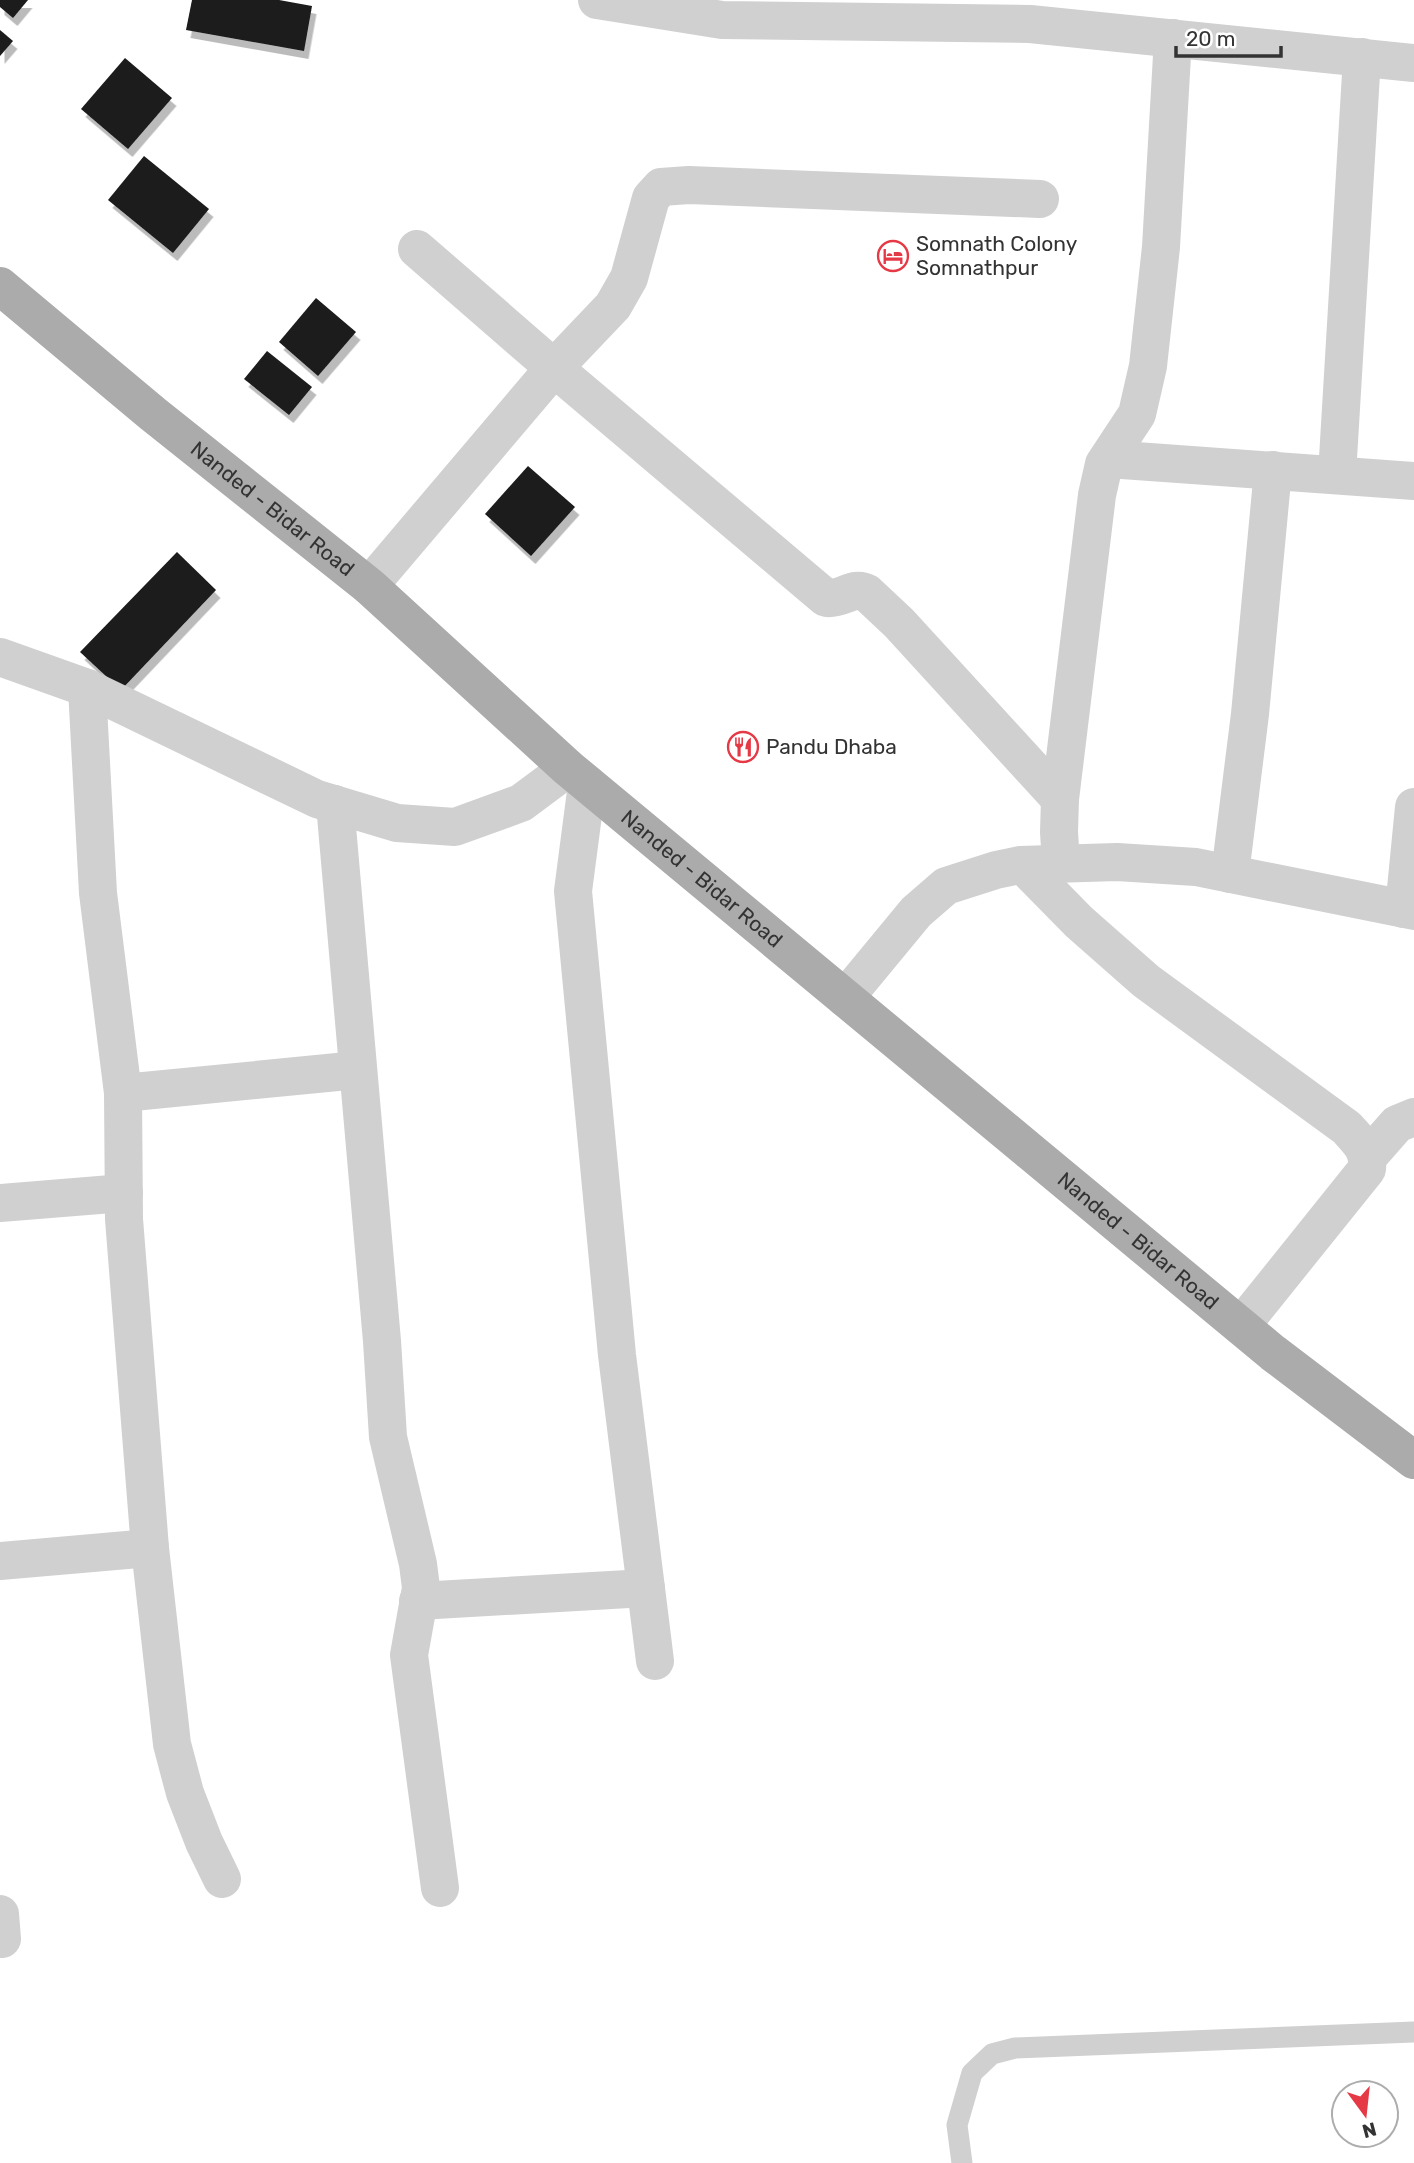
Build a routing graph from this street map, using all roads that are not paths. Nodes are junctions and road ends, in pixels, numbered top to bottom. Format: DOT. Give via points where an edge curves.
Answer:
graph roads {
  1 [pos="599,0"];
  2 [pos="1030,12"];
  3 [pos="1172,38"];
  4 [pos="1362,57"];
  5 [pos="1414,63"];
  6 [pos="1040,199"];
  7 [pos="417,249"];
  8 [pos="0,286"];
  9 [pos="554,368"];
  10 [pos="1108,458"];
  11 [pos="1273,470"];
  12 [pos="1338,475"];
  13 [pos="1414,481"];
  14 [pos="369,586"];
  15 [pos="0,657"];
  16 [pos="87,688"];
  17 [pos="578,776"];
  18 [pos="1060,799"];
  19 [pos="335,804"];
  20 [pos="1414,807"];
  21 [pos="1061,864"];
  22 [pos="1023,865"];
  23 [pos="1230,874"];
  24 [pos="1409,910"];
  25 [pos="845,998"];
  26 [pos="358,1070"];
  27 [pos="123,1093"];
  28 [pos="1414,1117"];
  29 [pos="1368,1157"];
  30 [pos="124,1194"];
  31 [pos="0,1203"];
  32 [pos="1241,1326"];
  33 [pos="1414,1460"];
  34 [pos="150,1548"];
  35 [pos="0,1561"];
  36 [pos="646,1588"];
  37 [pos="418,1601"];
  38 [pos="655,1661"];
  39 [pos="222,1879"];
  40 [pos="440,1888"];
  41 [pos="1414,2032"];
  42 [pos="961,2163"];
  1 -- 2 [label="street" via="722,20"];
  2 -- 3 [label="street"];
  3 -- 4 [label="street"];
  3 -- 10 [label="street" via="1161,247 1148,366 1136,414"];
  4 -- 5 [label="street"];
  4 -- 12 [label="street"];
  6 -- 9 [label="street" via="661,187 651,198 629,278 613,306"];
  7 -- 9 [label="street"];
  8 -- 14 [label="main road, Nanded - Bidar Road"];
  9 -- 14 [label="street"];
  9 -- 18 [label="street" via="826,597 834,599 863,589"];
  10 -- 11 [label="street"];
  10 -- 18 [label="street" via="1097,495"];
  11 -- 12 [label="street"];
  11 -- 23 [label="street"];
  12 -- 13 [label="street"];
  14 -- 17 [label="main road, Nanded - Bidar Road"];
  15 -- 16 [label="street"];
  16 -- 19 [label="street"];
  16 -- 27 [label="street" via="99,893"];
  17 -- 19 [label="street" via="455,827 397,823"];
  17 -- 25 [label="main road, Nanded - Bidar Road"];
  17 -- 36 [label="street" via="573,891 617,1355"];
  18 -- 21 [label="street"];
  19 -- 26 [label="street"];
  20 -- 24 [label="street"];
  21 -- 22 [label="street"];
  21 -- 23 [label="street" via="1117,862"];
  22 -- 25 [label="street" via="946,886 916,912"];
  22 -- 29 [label="street" via="1146,981 1347,1128"];
  23 -- 24 [label="street"];
  25 -- 32 [label="main road, Nanded - Bidar Road"];
  26 -- 27 [label="street"];
  26 -- 37 [label="street" via="388,1437 418,1564"];
  27 -- 30 [label="street"];
  28 -- 29 [label="street" via="1397,1124"];
  29 -- 32 [label="street" via="1367,1169"];
  30 -- 31 [label="street"];
  30 -- 34 [label="street"];
  32 -- 33 [label="main road, Nanded - Bidar Road"];
  34 -- 35 [label="street"];
  34 -- 39 [label="street" via="172,1744 185,1793"];
  36 -- 37 [label="street"];
  36 -- 38 [label="street"];
  37 -- 40 [label="street" via="409,1655"];
  41 -- 42 [label="lane" via="1016,2048 992,2054 972,2073 957,2125"];
}
